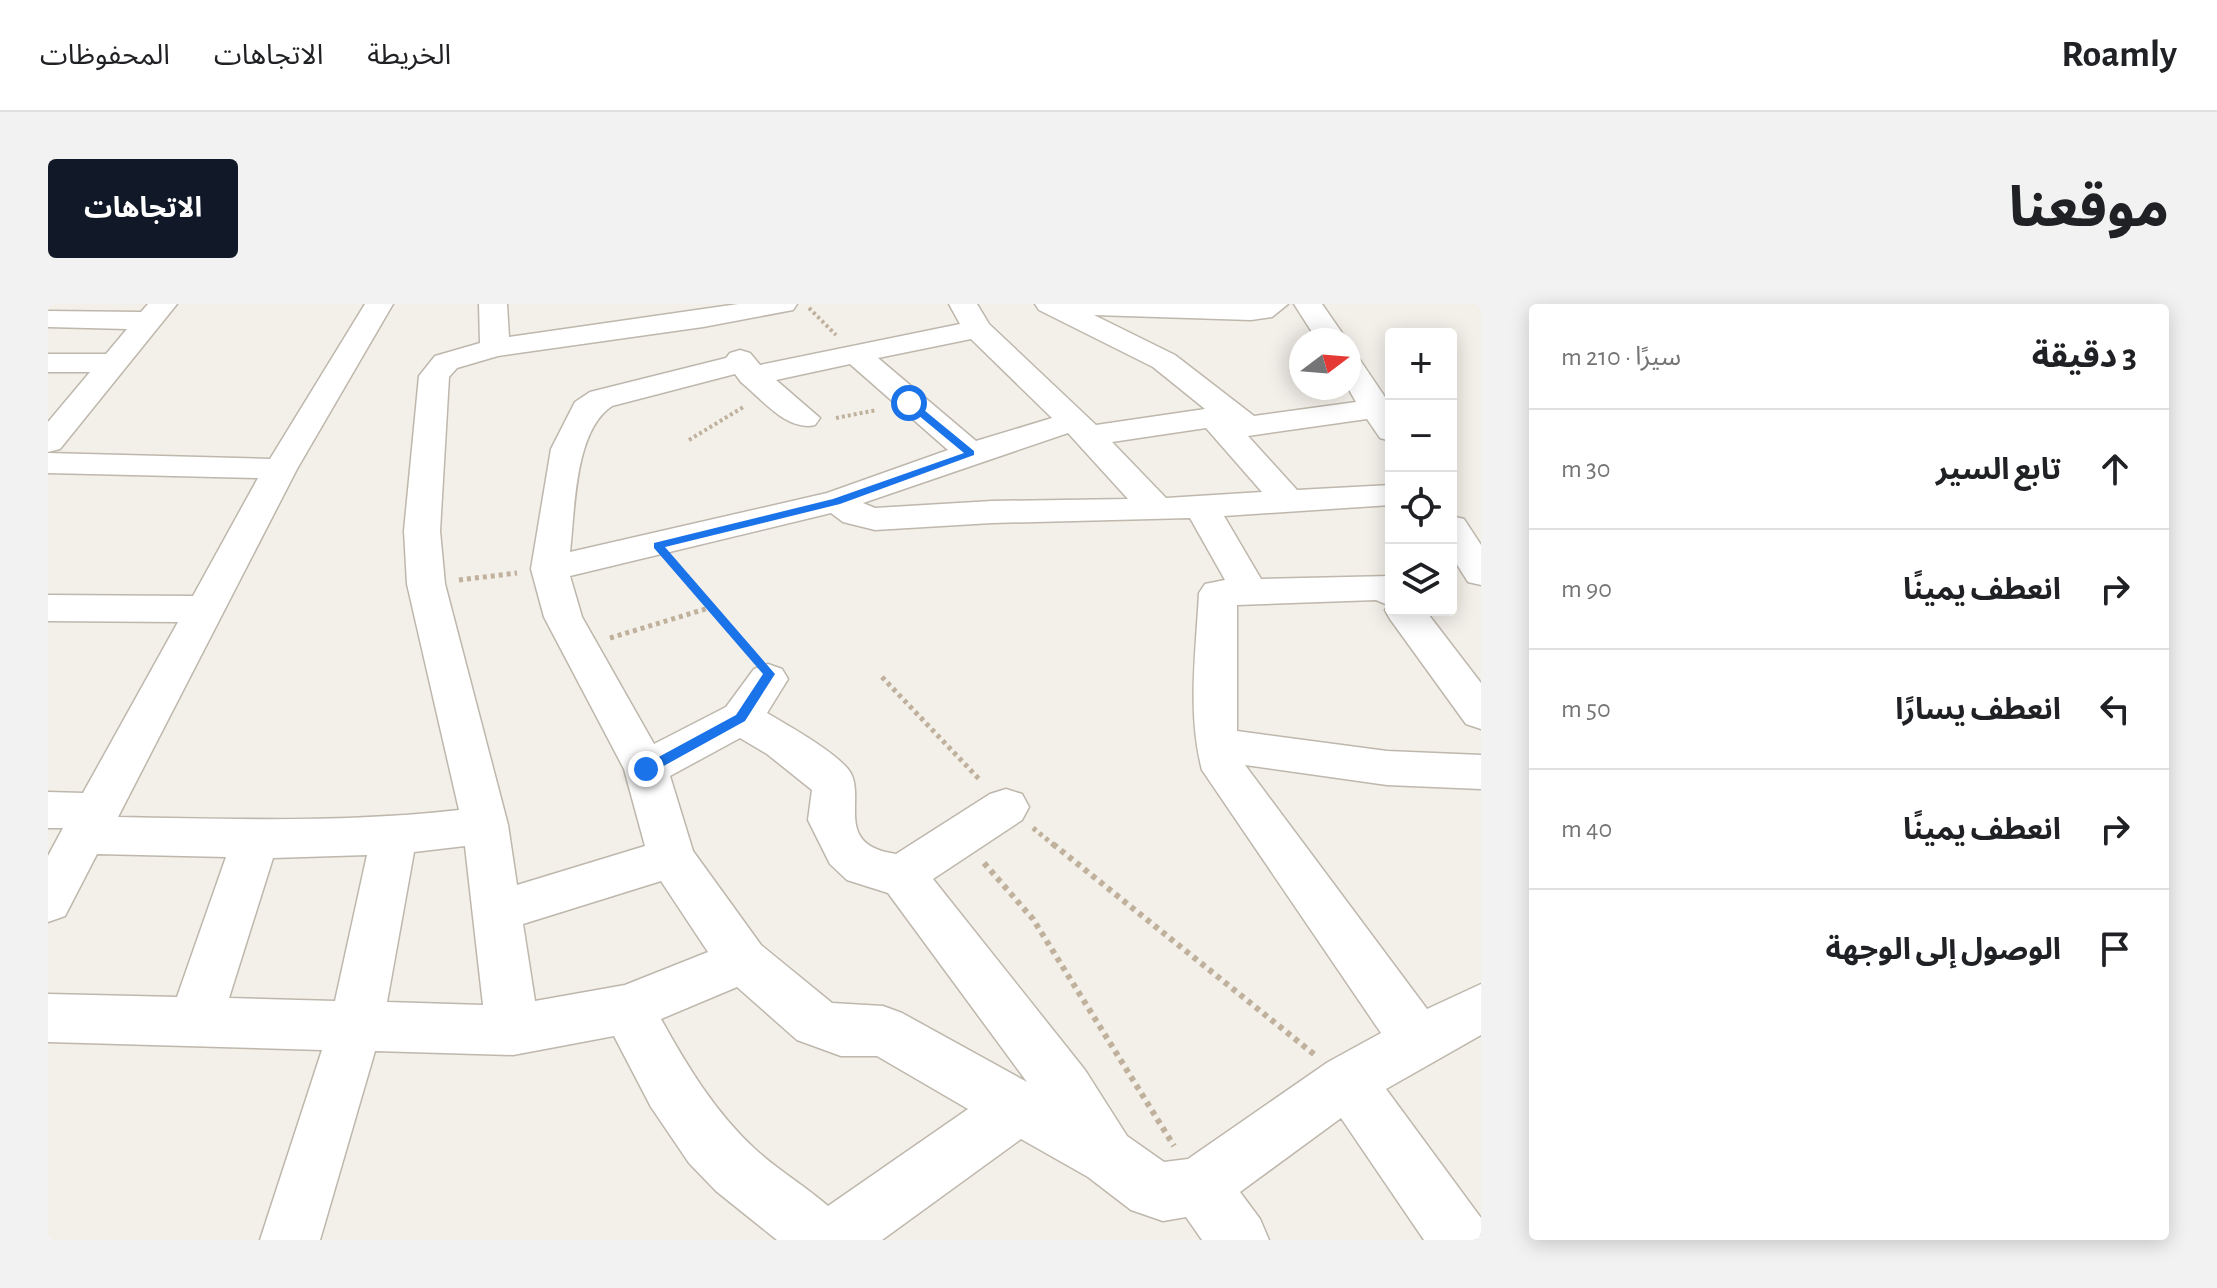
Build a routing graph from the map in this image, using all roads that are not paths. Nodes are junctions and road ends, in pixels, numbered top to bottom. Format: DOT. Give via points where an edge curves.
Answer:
graph roads {
  1 [pos="380,304"];
  2 [pos="493,304"];
  3 [pos="783,304"];
  4 [pos="1049,304"];
  5 [pos="1274,304"];
  6 [pos="1308,304"];
  7 [pos="157,312"];
  8 [pos="970,316"];
  9 [pos="48,319"];
  10 [pos="703,319"];
  11 [pos="1324,328"];
  12 [pos="649,345"];
  13 [pos="495,348"];
  14 [pos="854,353"];
  15 [pos="48,363"];
  16 [pos="112,363"];
  17 [pos="582,368"];
  18 [pos="755,377"];
  19 [pos="1361,384"];
  20 [pos="1223,416"];
  21 [pos="804,418"];
  22 [pos="1384,419"];
  23 [pos="1081,429"];
  24 [pos="48,442"];
  25 [pos="971,453"];
  26 [pos="48,463"];
  27 [pos="280,469"];
  28 [pos="1385,495"];
  29 [pos="837,501"];
  30 [pos="1290,503"];
  31 [pos="1202,508"];
  32 [pos="1157,509"];
  33 [pos="1457,536"];
  34 [pos="549,569"];
  35 [pos="1481,573"];
  36 [pos="1481,584"];
  37 [pos="1457,585"];
  38 [pos="1250,592"];
  39 [pos="1385,594"];
  40 [pos="48,608"];
  41 [pos="203,609"];
  42 [pos="1409,616"];
  43 [pos="768,679"];
  44 [pos="1481,713"];
  45 [pos="741,718"];
  46 [pos="1217,745"];
  47 [pos="646,769"];
  48 [pos="1481,772"];
  49 [pos="1006,807"];
  50 [pos="48,810"];
  51 [pos="92,823"];
  52 [pos="485,825"];
  53 [pos="394,836"];
  54 [pos="256,839"];
  55 [pos="672,858"];
  56 [pos="902,875"];
  57 [pos="48,901"];
  58 [pos="499,911"];
  59 [pos="743,961"];
  60 [pos="1481,1008"];
  61 [pos="627,1009"];
  62 [pos="48,1018"];
  63 [pos="195,1022"];
  64 [pos="356,1027"];
  65 [pos="513,1030"];
  66 [pos="1418,1041"];
  67 [pos="1347,1081"];
  68 [pos="1018,1107"];
  69 [pos="1108,1157"];
  70 [pos="1199,1186"];
  71 [pos="290,1240"];
  72 [pos="820,1240"];
  73 [pos="831,1240"];
  74 [pos="1239,1240"];
  75 [pos="1460,1240"];
  1 -- 27 [label="street"];
  2 -- 13 [label="street"];
  3 -- 10 [label="street"];
  4 -- 5 [label="street" via="1251,312"];
  4 -- 20 [label="street" via="1164,361"];
  6 -- 11 [label="street"];
  7 -- 9 [label="street"];
  7 -- 16 [label="street"];
  8 -- 14 [label="street"];
  8 -- 23 [label="street"];
  10 -- 12 [label="street"];
  10 -- 18 [label="street"];
  12 -- 17 [label="street"];
  12 -- 17 [label="street"];
  12 -- 18 [label="street"];
  13 -- 17 [label="street"];
  13 -- 52 [label="street" via="446,362 434,376 422,531 426,584"];
  14 -- 18 [label="street"];
  14 -- 25 [label="street"];
  15 -- 16 [label="street"];
  16 -- 24 [label="street"];
  17 -- 34 [label="street" via="586,409 567,449"];
  18 -- 21 [label="street"];
  19 -- 22 [label="street"];
  20 -- 22 [label="street" via="1251,428"];
  20 -- 23 [label="street"];
  20 -- 30 [label="street"];
  23 -- 25 [label="street"];
  23 -- 32 [label="street"];
  25 -- 29 [label="street"];
  26 -- 27 [label="street"];
  27 -- 41 [label="street"];
  28 -- 30 [label="street"];
  29 -- 32 [label="street" via="855,514 875,519"];
  29 -- 34 [label="street"];
  30 -- 31 [label="street"];
  31 -- 32 [label="street"];
  31 -- 38 [label="street"];
  33 -- 35 [label="street"];
  34 -- 47 [label="street" via="563,617"];
  36 -- 37 [label="street"];
  38 -- 39 [label="street"];
  38 -- 46 [label="street" via="1217,594"];
  40 -- 41 [label="street"];
  41 -- 51 [label="street"];
  42 -- 44 [label="street"];
  43 -- 45 [label="street"];
  45 -- 47 [label="street"];
  45 -- 56 [label="street" via="832,781 831,824 847,851 864,865"];
  46 -- 48 [label="street" via="1387,768"];
  46 -- 66 [label="street" via="1224,770 1241,796"];
  47 -- 55 [label="street"];
  49 -- 56 [label="street"];
  50 -- 51 [label="street"];
  51 -- 54 [label="street"];
  51 -- 57 [label="street"];
  52 -- 53 [label="street"];
  52 -- 58 [label="street"];
  53 -- 54 [label="street"];
  53 -- 64 [label="street"];
  54 -- 63 [label="street"];
  55 -- 58 [label="street"];
  55 -- 59 [label="street"];
  56 -- 69 [label="street" via="1066,1089"];
  58 -- 65 [label="street"];
  59 -- 61 [label="street"];
  59 -- 68 [label="street" via="816,1023 841,1031 883,1031"];
  60 -- 66 [label="street"];
  61 -- 65 [label="street"];
  61 -- 72 [label="street" via="686,1116 727,1162"];
  62 -- 63 [label="street"];
  63 -- 64 [label="street"];
  64 -- 65 [label="street"];
  64 -- 71 [label="street"];
  66 -- 67 [label="street"];
  67 -- 70 [label="street"];
  67 -- 75 [label="street"];
  68 -- 69 [label="street"];
  68 -- 73 [label="street"];
  69 -- 70 [label="street" via="1152,1189"];
  70 -- 74 [label="street"];
}
